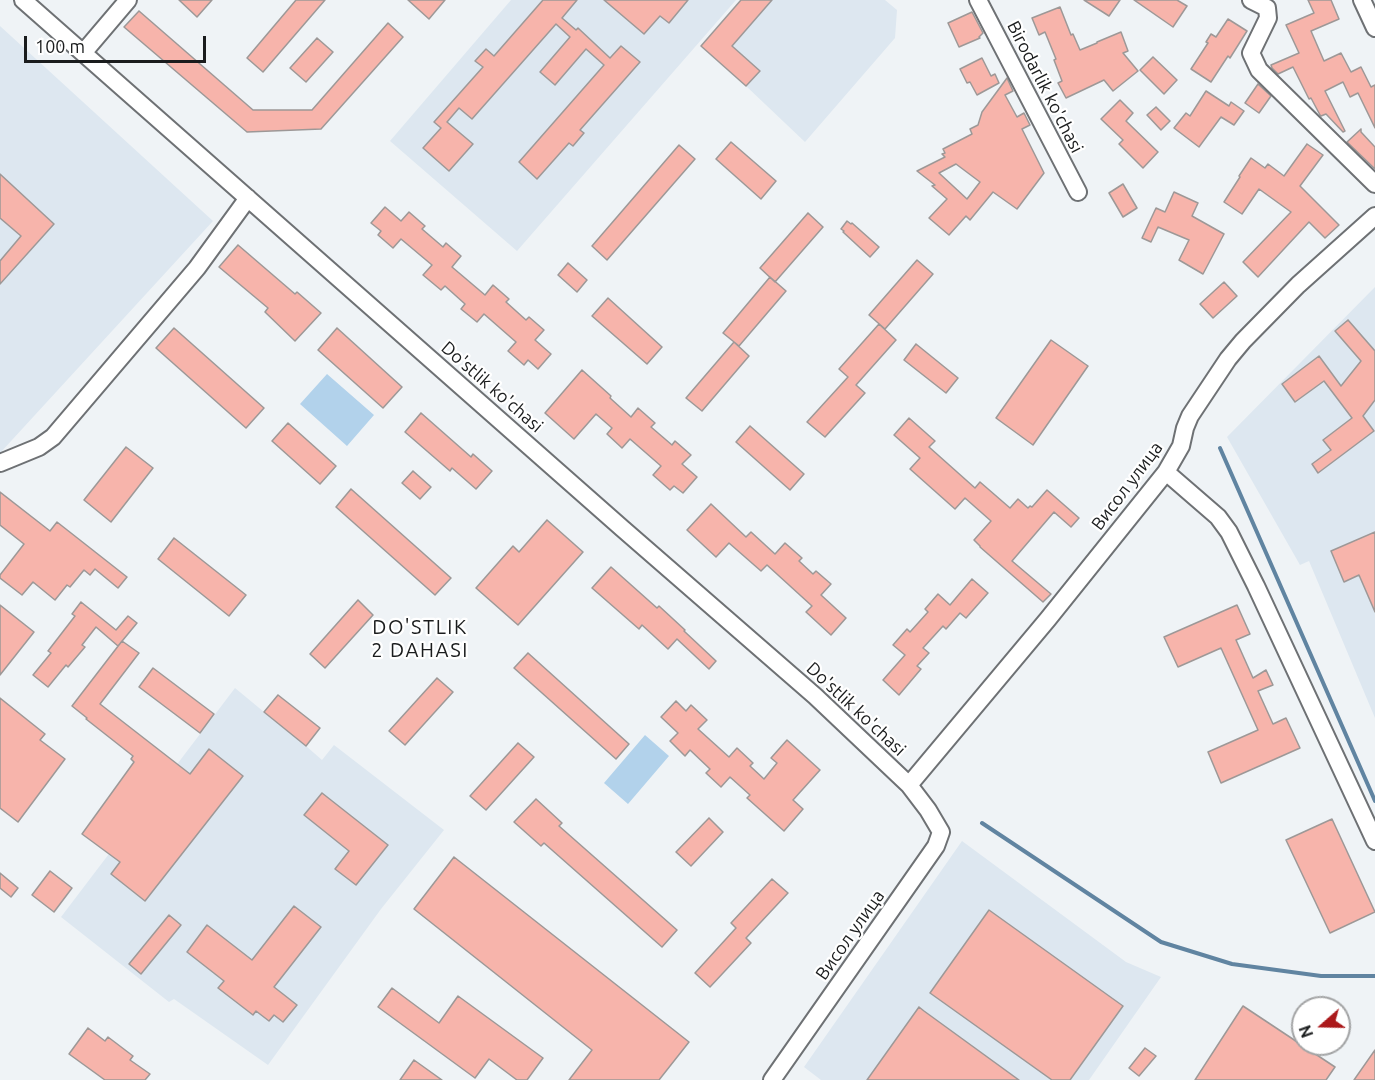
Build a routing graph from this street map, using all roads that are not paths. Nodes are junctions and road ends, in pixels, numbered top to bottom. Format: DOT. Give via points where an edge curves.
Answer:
graph roads {
  1 [pos="23,0"];
  2 [pos="128,0"];
  3 [pos="978,0"];
  4 [pos="1251,0"];
  5 [pos="1362,0"];
  6 [pos="1375,28"];
  7 [pos="83,53"];
  8 [pos="1375,184"];
  9 [pos="1078,192"];
  10 [pos="248,198"];
  11 [pos="1375,216"];
  12 [pos="0,463"];
  13 [pos="1166,472"];
  14 [pos="909,785"];
  15 [pos="928,810"];
  16 [pos="1375,841"];
  17 [pos="772,1080"];
  1 -- 7 [label="street, Do'stlik ko'chasi"];
  2 -- 7 [label="street"];
  3 -- 9 [label="street, Birodarlik ko'chasi"];
  4 -- 8 [label="street" via="1267,8 1268,18 1251,53 1259,70"];
  5 -- 6 [label="street"];
  7 -- 10 [label="street, Do'stlik ko'chasi"];
  10 -- 12 [label="street" via="197,268 53,436 39,447"];
  10 -- 14 [label="street, Do'stlik ko'chasi" via="815,696"];
  11 -- 13 [label="street, Висол улица" via="1298,285 1228,359 1190,416 1181,446"];
  13 -- 14 [label="street, Висол улица"];
  13 -- 16 [label="street" via="1229,532"];
  14 -- 15 [label="street, Do'stlik ko'chasi"];
  15 -- 17 [label="street, Висол улица" via="941,832 936,846"];
}
